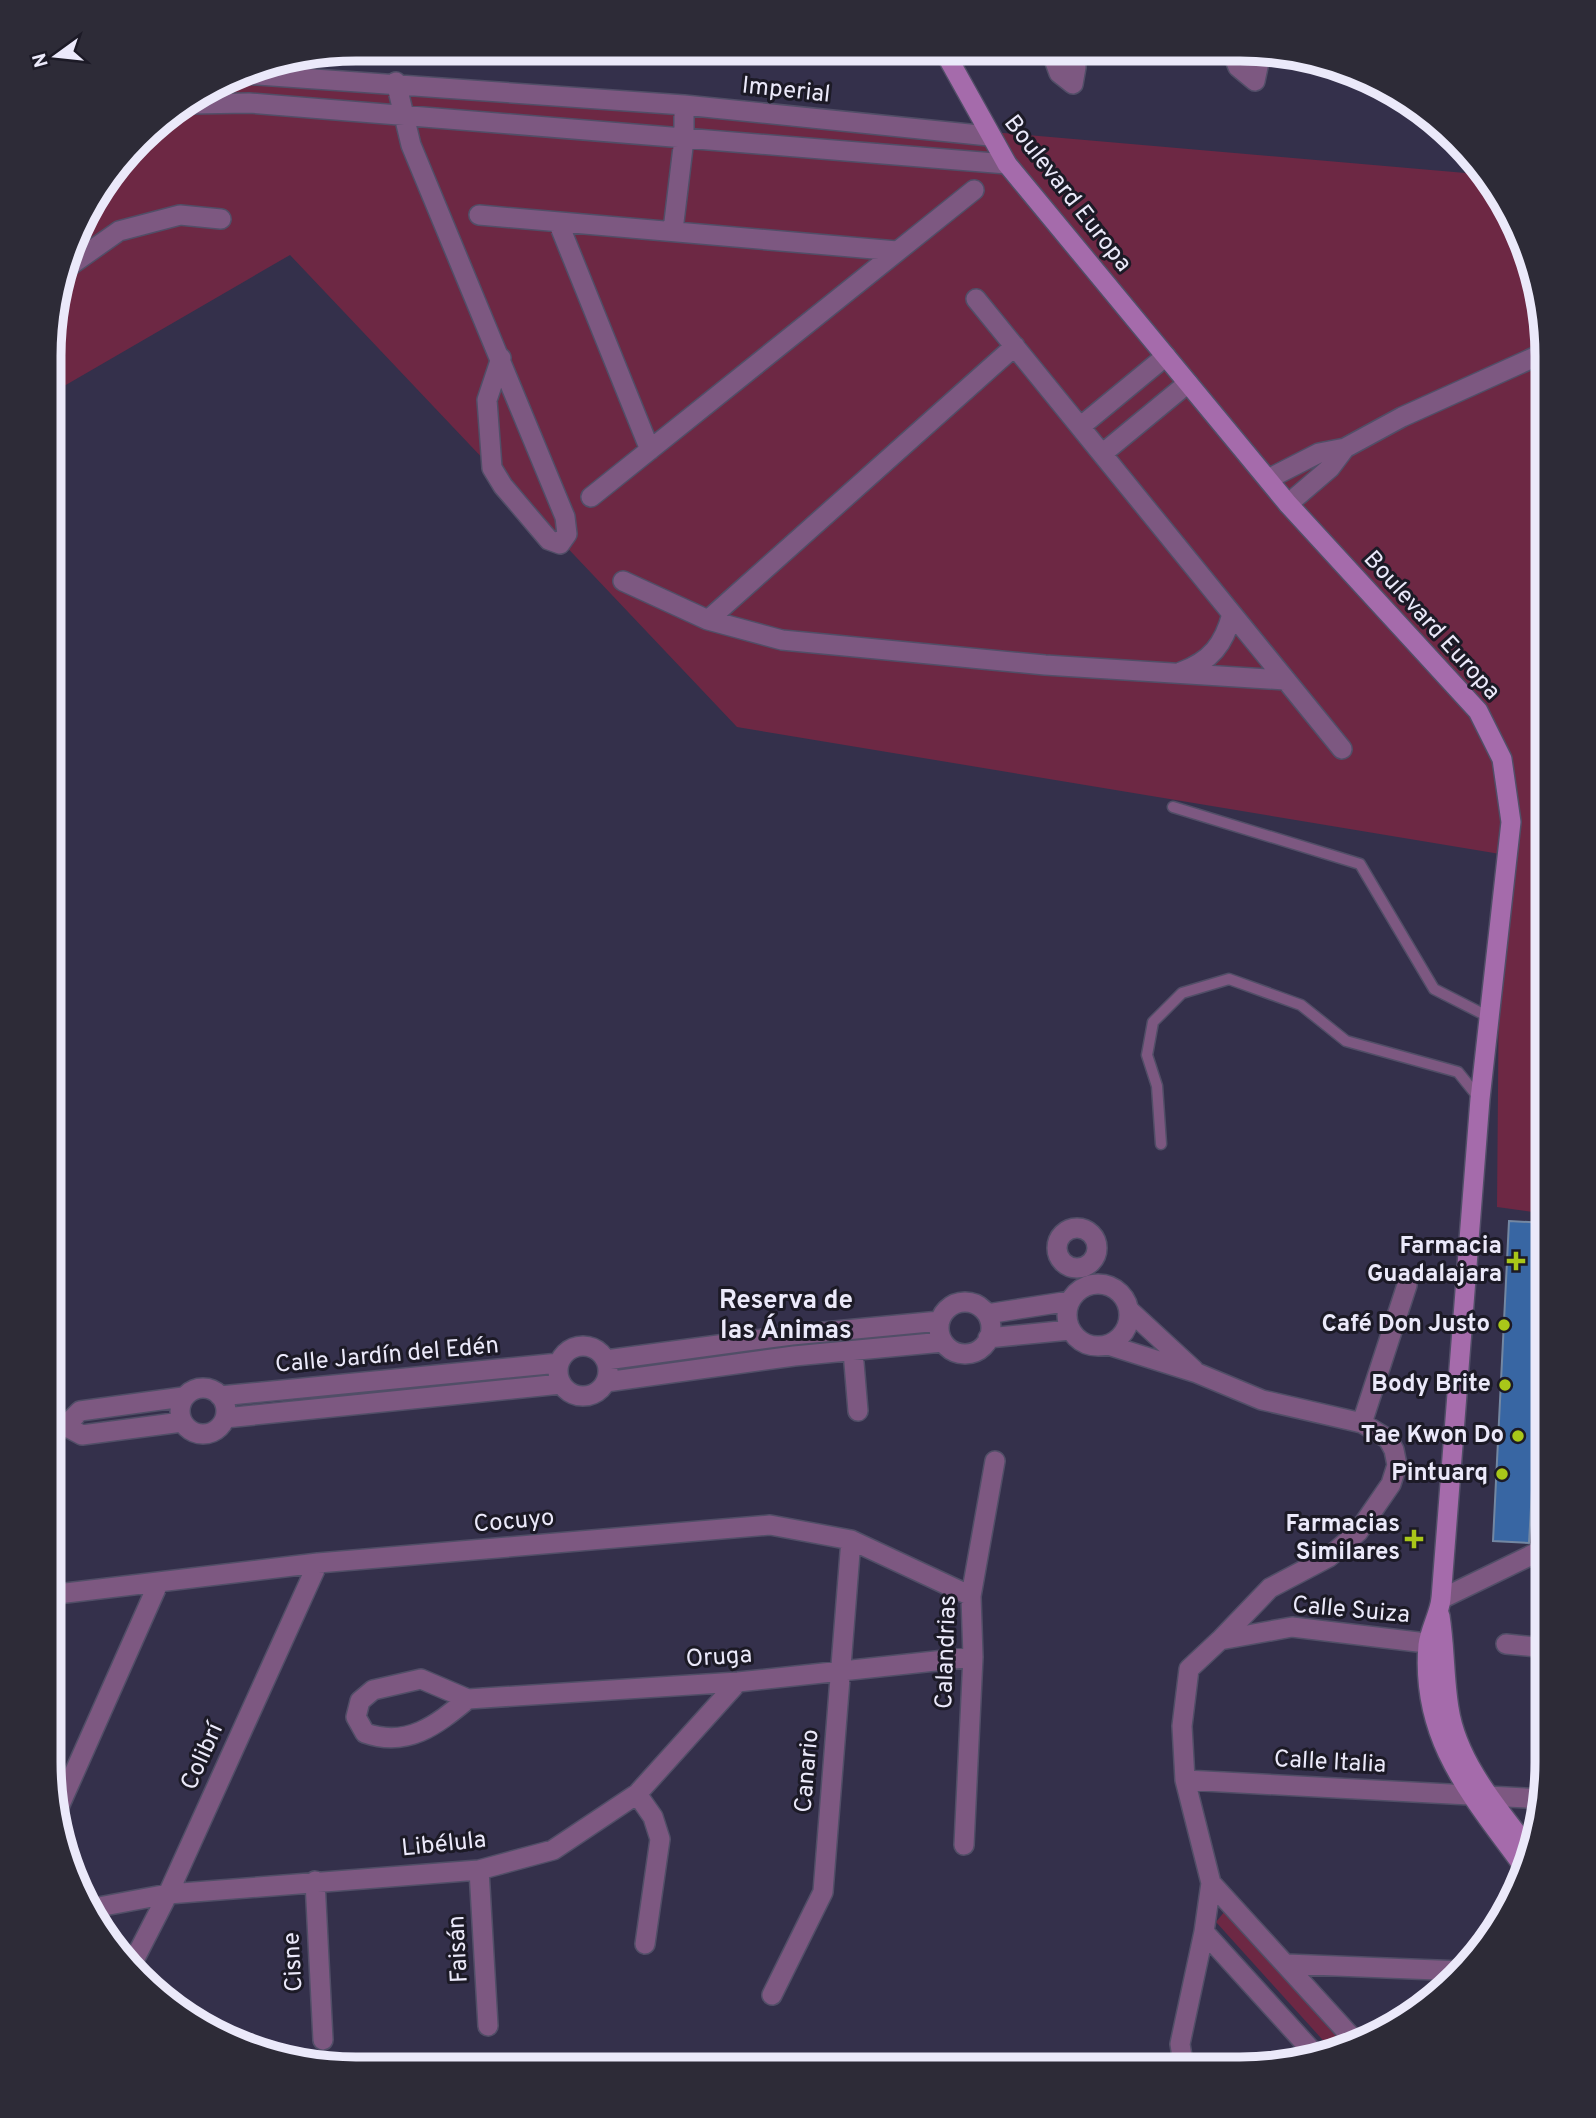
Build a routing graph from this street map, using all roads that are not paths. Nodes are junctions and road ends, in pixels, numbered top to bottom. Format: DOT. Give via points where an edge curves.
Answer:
graph roads {
  1 [pos="949,61"];
  2 [pos="1055,61"];
  3 [pos="1074,61"];
  4 [pos="1236,61"];
  5 [pos="1259,62"];
  6 [pos="266,75"];
  7 [pos="396,82"];
  8 [pos="204,104"];
  9 [pos="684,105"];
  10 [pos="406,115"];
  11 [pos="989,136"];
  12 [pos="684,139"];
  13 [pos="1007,164"];
  14 [pos="974,190"];
  15 [pos="479,215"];
  16 [pos="221,219"];
  17 [pos="558,222"];
  18 [pos="673,230"];
  19 [pos="897,251"];
  20 [pos="77,261"];
  21 [pos="976,299"];
  22 [pos="1015,346"];
  23 [pos="1166,356"];
  24 [pos="1535,357"];
  25 [pos="500,358"];
  26 [pos="1188,383"];
  27 [pos="1080,427"];
  28 [pos="1345,448"];
  29 [pos="650,450"];
  30 [pos="1102,454"];
  31 [pos="1268,479"];
  32 [pos="591,497"];
  33 [pos="1288,503"];
  34 [pos="623,581"];
  35 [pos="1232,614"];
  36 [pos="708,620"];
  37 [pos="1180,672"];
  38 [pos="1285,680"];
  39 [pos="1342,749"];
  40 [pos="1173,807"];
  41 [pos="1489,1017"];
  42 [pos="1480,1099"];
  43 [pos="1161,1144"];
  44 [pos="1407,1285"];
  45 [pos="1070,1301"];
  46 [pos="1129,1310"];
  47 [pos="987,1314"];
  48 [pos="940,1321"];
  49 [pos="1070,1330"];
  50 [pos="792,1335"];
  51 [pos="988,1338"];
  52 [pos="943,1342"];
  53 [pos="1108,1345"];
  54 [pos="853,1351"];
  55 [pos="794,1356"];
  56 [pos="606,1360"];
  57 [pos="559,1363"];
  58 [pos="1197,1373"];
  59 [pos="606,1382"];
  60 [pos="371,1384"];
  61 [pos="562,1384"];
  62 [pos="220,1396"];
  63 [pos="183,1397"];
  64 [pos="371,1404"];
  65 [pos="858,1412"];
  66 [pos="225,1418"];
  67 [pos="181,1422"];
  68 [pos="1362,1423"];
  69 [pos="61,1425"];
  70 [pos="61,1428"];
  71 [pos="995,1461"];
  72 [pos="851,1540"];
  73 [pos="1535,1554"];
  74 [pos="318,1563"];
  75 [pos="159,1582"];
  76 [pos="61,1594"];
  77 [pos="971,1596"];
  78 [pos="1440,1607"];
  79 [pos="1220,1640"];
  80 [pos="1437,1644"];
  81 [pos="1506,1644"];
  82 [pos="1535,1647"];
  83 [pos="972,1657"];
  84 [pos="841,1672"];
  85 [pos="738,1682"];
  86 [pos="468,1699"];
  87 [pos="1185,1780"];
  88 [pos="637,1794"];
  89 [pos="1481,1796"];
  90 [pos="64,1797"];
  91 [pos="1532,1798"];
  92 [pos="1523,1843"];
  93 [pos="964,1845"];
  94 [pos="1519,1858"];
  95 [pos="479,1870"];
  96 [pos="315,1881"];
  97 [pos="1211,1883"];
  98 [pos="168,1894"];
  99 [pos="100,1907"];
  100 [pos="1205,1932"];
  101 [pos="645,1944"];
  102 [pos="135,1957"];
  103 [pos="1286,1965"];
  104 [pos="1447,1971"];
  105 [pos="772,1995"];
  106 [pos="488,2026"];
  107 [pos="1350,2035"];
  108 [pos="323,2040"];
  109 [pos="1310,2048"];
  110 [pos="1182,2057"];
  1 -- 11 [label="main road, Boulevard Europa"];
  2 -- 3 [label="street" via="1059,73 1073,84"];
  4 -- 5 [label="street" via="1255,81"];
  6 -- 7 [label="street, Imperial"];
  7 -- 9 [label="street, Imperial"];
  7 -- 10 [label="street"];
  8 -- 10 [label="street"];
  9 -- 11 [label="street, Imperial"];
  9 -- 12 [label="street"];
  10 -- 12 [label="street"];
  10 -- 25 [label="street" via="411,145"];
  11 -- 13 [label="main road, Boulevard Europa"];
  12 -- 13 [label="street"];
  12 -- 18 [label="street"];
  13 -- 23 [label="main road, Boulevard Europa"];
  14 -- 19 [label="street"];
  15 -- 17 [label="street"];
  16 -- 20 [label="street" via="180,215 119,231"];
  17 -- 18 [label="street"];
  17 -- 29 [label="street"];
  18 -- 19 [label="street"];
  19 -- 29 [label="street"];
  21 -- 22 [label="street"];
  22 -- 27 [label="street"];
  22 -- 36 [label="street"];
  23 -- 26 [label="main road, Boulevard Europa"];
  23 -- 27 [label="street"];
  24 -- 28 [label="street"];
  25 -- 25 [label="street" via="565,517 567,534 560,544 549,540 492,468 487,400"];
  26 -- 30 [label="street"];
  26 -- 31 [label="main road, Boulevard Europa"];
  27 -- 30 [label="street"];
  28 -- 31 [label="street" via="1319,453"];
  28 -- 33 [label="street" via="1330,468"];
  29 -- 32 [label="street"];
  30 -- 35 [label="street"];
  31 -- 33 [label="main road, Boulevard Europa"];
  33 -- 41 [label="main road, Boulevard Europa" via="1478,711 1502,759 1511,822"];
  34 -- 36 [label="street"];
  35 -- 37 [label="street" via="1216,652"];
  35 -- 38 [label="street"];
  36 -- 37 [label="street" via="782,639"];
  37 -- 38 [label="street"];
  38 -- 39 [label="street"];
  40 -- 41 [label="lane" via="1360,864 1434,989"];
  41 -- 42 [label="main road, Boulevard Europa"];
  42 -- 43 [label="lane" via="1458,1072 1346,1041 1301,1005 1229,979 1182,993 1153,1022 1147,1055 1157,1086"];
  42 -- 78 [label="main road, Boulevard Europa"];
  44 -- 68 [label="street"];
  45 -- 46 [label="street" via="1081,1278 1112,1287"];
  45 -- 47 [label="street"];
  45 -- 49 [label="street"];
  46 -- 53 [label="street" via="1127,1327"];
  46 -- 58 [label="street"];
  47 -- 48 [label="street" via="965,1302 949,1307"];
  47 -- 51 [label="street"];
  48 -- 50 [label="street"];
  48 -- 52 [label="street"];
  49 -- 51 [label="street"];
  49 -- 53 [label="street" via="1088,1345"];
  50 -- 55 [label="street"];
  50 -- 56 [label="street"];
  51 -- 52 [label="street" via="978,1350 963,1354"];
  52 -- 54 [label="street"];
  53 -- 58 [label="street"];
  54 -- 55 [label="street"];
  54 -- 65 [label="street"];
  55 -- 59 [label="street"];
  56 -- 57 [label="street" via="594,1349 578,1346"];
  56 -- 59 [label="street"];
  57 -- 60 [label="street, Calle Jardín del Edén"];
  57 -- 61 [label="street"];
  58 -- 68 [label="street" via="1262,1400"];
  59 -- 61 [label="street" via="588,1396 573,1394"];
  60 -- 62 [label="street, Calle Jardín del Edén"];
  60 -- 64 [label="street"];
  61 -- 64 [label="street, Calle Jardín del Edén"];
  62 -- 63 [label="street" via="201,1387"];
  62 -- 66 [label="street"];
  63 -- 67 [label="street"];
  63 -- 69 [label="street" via="80,1411"];
  64 -- 66 [label="street, Calle Jardín del Edén"];
  66 -- 67 [label="street" via="209,1434 193,1433"];
  67 -- 70 [label="street" via="82,1434"];
  68 -- 79 [label="street" via="1388,1439 1394,1450 1397,1465 1380,1503 1339,1549 1270,1588"];
  71 -- 77 [label="street, Calandrias"];
  72 -- 74 [label="street, Cocuyo" via="770,1525"];
  72 -- 77 [label="street, Cocuyo"];
  72 -- 84 [label="street, Canario"];
  73 -- 78 [label="street"];
  74 -- 75 [label="street, Cocuyo"];
  74 -- 98 [label="street, Colibrí"];
  75 -- 76 [label="street, Cocuyo"];
  75 -- 90 [label="street"];
  77 -- 83 [label="street, Calandrias"];
  78 -- 80 [label="main road, Boulevard Europa"];
  79 -- 80 [label="street, Calle Suiza" via="1292,1627"];
  79 -- 87 [label="street" via="1189,1669 1182,1726"];
  80 -- 89 [label="main road, Boulevard Europa" via="1449,1711"];
  81 -- 82 [label="street"];
  83 -- 84 [label="street, Oruga"];
  83 -- 93 [label="street, Calandrias"];
  84 -- 85 [label="street, Oruga"];
  84 -- 105 [label="street, Canario" via="823,1892"];
  85 -- 86 [label="street, Oruga"];
  85 -- 88 [label="street, Libélula"];
  86 -- 86 [label="street" via="421,1679 373,1690 360,1701 356,1717 365,1733 385,1740 430,1730"];
  87 -- 89 [label="street, Calle Italia"];
  87 -- 97 [label="street"];
  88 -- 95 [label="street, Libélula" via="553,1850"];
  88 -- 101 [label="street" via="653,1817 660,1839"];
  89 -- 91 [label="street, Calle Italia"];
  89 -- 92 [label="main road, Boulevard Europa"];
  89 -- 94 [label="main road, Boulevard Europa"];
  95 -- 96 [label="street, Libélula"];
  95 -- 106 [label="street, Faisán"];
  96 -- 98 [label="street, Libélula"];
  96 -- 108 [label="street, Cisne"];
  97 -- 100 [label="street"];
  97 -- 103 [label="street"];
  98 -- 99 [label="street, Libélula"];
  98 -- 102 [label="street, Colibrí"];
  100 -- 109 [label="street"];
  100 -- 110 [label="street" via="1180,2044"];
  103 -- 104 [label="street"];
  103 -- 107 [label="street"];
}
